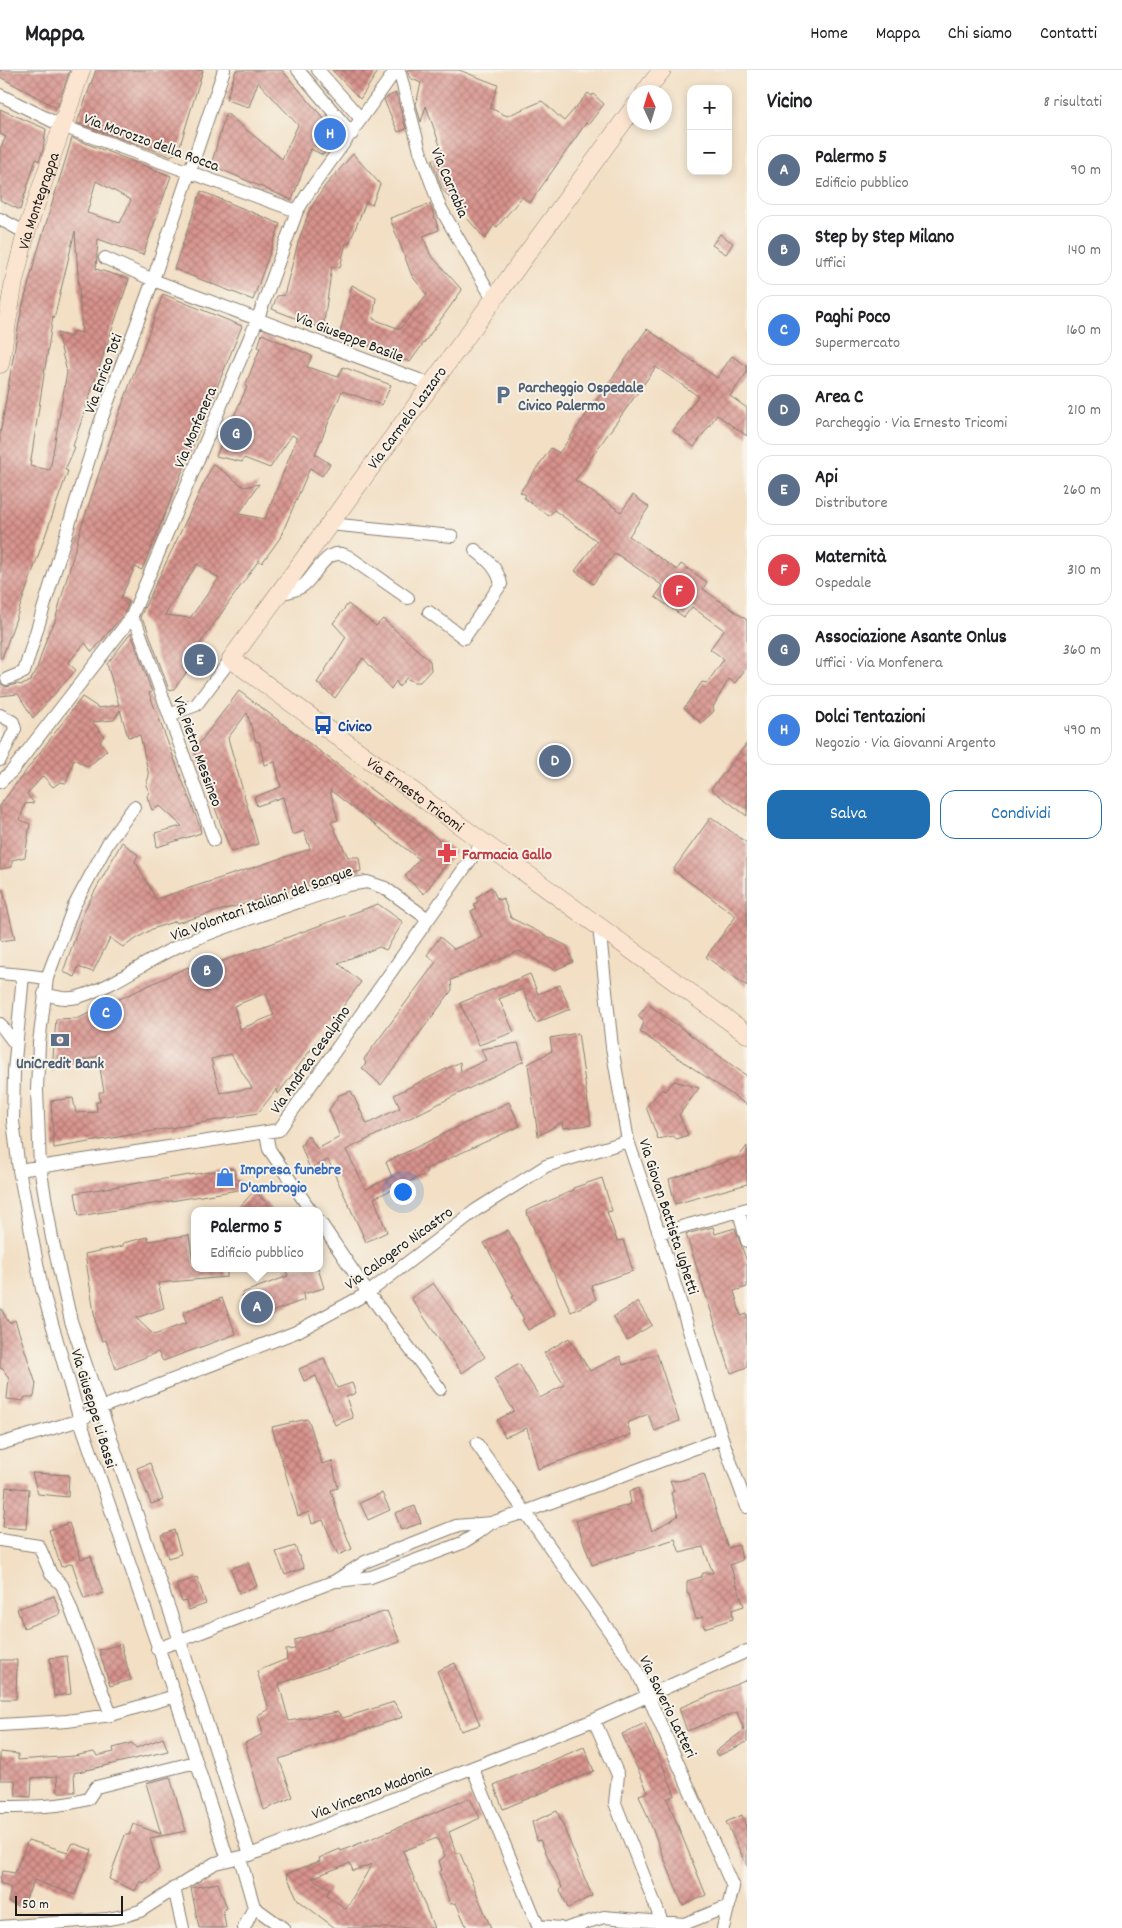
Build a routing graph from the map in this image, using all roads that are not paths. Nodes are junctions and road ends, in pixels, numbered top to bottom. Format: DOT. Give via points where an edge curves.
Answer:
graph roads {
  1 [pos="81,70"];
  2 [pos="224,70"];
  3 [pos="298,70"];
  4 [pos="318,70"];
  5 [pos="397,70"];
  6 [pos="662,70"];
  7 [pos="650,85"];
  8 [pos="0,95"];
  9 [pos="627,117"];
  10 [pos="361,119"];
  11 [pos="62,126"];
  12 [pos="352,134"];
  13 [pos="190,172"];
  14 [pos="297,211"];
  15 [pos="0,219"];
  16 [pos="26,233"];
  17 [pos="105,258"];
  18 [pos="154,280"];
  19 [pos="493,299"];
  20 [pos="258,318"];
  21 [pos="0,364"];
  22 [pos="430,384"];
  23 [pos="329,524"];
  24 [pos="452,536"];
  25 [pos="475,550"];
  26 [pos="278,594"];
  27 [pos="408,598"];
  28 [pos="429,612"];
  29 [pos="131,618"];
  30 [pos="231,659"];
  31 [pos="7,679"];
  32 [pos="0,715"];
  33 [pos="169,715"];
  34 [pos="0,760"];
  35 [pos="0,782"];
  36 [pos="134,808"];
  37 [pos="214,840"];
  38 [pos="483,842"];
  39 [pos="428,919"];
  40 [pos="598,926"];
  41 [pos="0,973"];
  42 [pos="23,975"];
  43 [pos="46,978"];
  44 [pos="44,994"];
  45 [pos="0,1024"];
  46 [pos="747,1034"];
  47 [pos="16,1046"];
  48 [pos="0,1070"];
  49 [pos="14,1071"];
  50 [pos="6,1121"];
  51 [pos="266,1132"];
  52 [pos="628,1141"];
  53 [pos="40,1167"];
  54 [pos="19,1170"];
  55 [pos="309,1207"];
  56 [pos="743,1210"];
  57 [pos="323,1226"];
  58 [pos="659,1233"];
  59 [pos="747,1241"];
  60 [pos="368,1293"];
  61 [pos="440,1389"];
  62 [pos="100,1408"];
  63 [pos="80,1420"];
  64 [pos="722,1438"];
  65 [pos="0,1444"];
  66 [pos="477,1444"];
  67 [pos="747,1505"];
  68 [pos="524,1512"];
  69 [pos="491,1523"];
  70 [pos="0,1540"];
  71 [pos="335,1581"];
  72 [pos="180,1641"];
  73 [pos="157,1649"];
  74 [pos="747,1651"];
  75 [pos="174,1696"];
  76 [pos="649,1696"];
  77 [pos="111,1715"];
  78 [pos="594,1720"];
  79 [pos="0,1725"];
  80 [pos="196,1762"];
  81 [pos="473,1769"];
  82 [pos="0,1807"];
  83 [pos="239,1858"];
  84 [pos="174,1888"];
  85 [pos="729,1906"];
  86 [pos="254,1907"];
  87 [pos="662,1922"];
  88 [pos="50,1926"];
  89 [pos="0,1927"];
  90 [pos="539,1927"];
  91 [pos="183,1928"];
  92 [pos="244,1928"];
  93 [pos="283,1928"];
  94 [pos="560,1928"];
  95 [pos="568,1928"];
  96 [pos="723,1928"];
  1 -- 11 [label="street, Via Montegrappa"];
  2 -- 13 [label="street, Via Enrico Toti"];
  3 -- 12 [label="street"];
  4 -- 10 [label="street"];
  5 -- 10 [label="street, Via Monfenera"];
  5 -- 19 [label="street, Via Carrabia" via="440,207"];
  6 -- 7 [label="street"];
  8 -- 11 [label="street, Via Morozzo della Rocca"];
  9 -- 19 [label="street, Via Carmelo Lazzaro"];
  10 -- 12 [label="street, Via Monfenera"];
  11 -- 13 [label="street, Via Morozzo della Rocca"];
  11 -- 16 [label="street, Via Montegrappa"];
  12 -- 14 [label="street, Via Monfenera"];
  13 -- 14 [label="street, Via Morozzo della Rocca"];
  13 -- 18 [label="street, Via Enrico Toti"];
  14 -- 20 [label="street, Via Monfenera"];
  15 -- 16 [label="street"];
  16 -- 21 [label="street, Via Montegrappa"];
  17 -- 18 [label="street, Via Giuseppe Basile"];
  18 -- 20 [label="street, Via Giuseppe Basile"];
  18 -- 31 [label="street, Via Enrico Toti" via="100,423 24,672"];
  19 -- 22 [label="street, Via Carmelo Lazzaro"];
  20 -- 22 [label="street, Via Giuseppe Basile"];
  20 -- 29 [label="street, Via Monfenera"];
  22 -- 23 [label="street, Via Carmelo Lazzaro"];
  23 -- 24 [label="street"];
  23 -- 26 [label="street, Via Carmelo Lazzaro"];
  25 -- 28 [label="street" via="493,566 501,584 464,638"];
  26 -- 27 [label="street" via="304,586 326,560 341,554"];
  26 -- 30 [label="street, Via Carmelo Lazzaro"];
  29 -- 33 [label="street, Via Pietro Messineo" via="138,628"];
  29 -- 35 [label="street, Via Monfenera" via="12,771"];
  30 -- 33 [label="street, Via Carmelo Lazzaro" via="196,706"];
  30 -- 38 [label="street, Via Ernesto Tricomi"];
  32 -- 34 [label="street" via="13,722 15,729"];
  33 -- 37 [label="street, Via Pietro Messineo"];
  36 -- 43 [label="street, Via Giuseppe Li Bassi" via="108,843 74,906"];
  38 -- 39 [label="street, Via Andrea Cesalpino"];
  38 -- 40 [label="street, Via Ernesto Tricomi"];
  39 -- 44 [label="street, Via Volontari Italiani del Sangue" via="385,888 367,882 348,885 182,944 77,997 60,999"];
  39 -- 51 [label="street, Via Andrea Cesalpino" via="280,1130"];
  40 -- 46 [label="street, Via Ernesto Tricomi"];
  40 -- 52 [label="street, Via Giovan Battista Ughetti" via="612,1047"];
  41 -- 42 [label="street"];
  42 -- 43 [label="street"];
  42 -- 47 [label="street, Via Giuseppe Li Bassi"];
  43 -- 44 [label="street, Via Giuseppe Li Bassi"];
  44 -- 53 [label="street, Via Giuseppe Li Bassi" via="37,1090"];
  45 -- 47 [label="street"];
  47 -- 49 [label="street, Via Giuseppe Li Bassi"];
  48 -- 49 [label="street"];
  49 -- 50 [label="street, Via Giuseppe Li Bassi"];
  50 -- 54 [label="street, Via Giuseppe Li Bassi"];
  51 -- 53 [label="street, Via Andrea Cesalpino"];
  51 -- 55 [label="street" via="269,1149"];
  52 -- 58 [label="street, Via Giovan Battista Ughetti"];
  52 -- 60 [label="street, Via Calogero Nicastro" via="546,1166 476,1210"];
  53 -- 54 [label="street, Via Andrea Cesalpino"];
  53 -- 62 [label="street, Via Giuseppe Li Bassi" via="71,1321"];
  54 -- 63 [label="street, Via Giuseppe Li Bassi" via="42,1289"];
  56 -- 58 [label="street"];
  56 -- 59 [label="street"];
  57 -- 60 [label="street"];
  58 -- 64 [label="street, Via Giovan Battista Ughetti"];
  60 -- 61 [label="street"];
  60 -- 62 [label="street, Via Calogero Nicastro" via="296,1332"];
  62 -- 63 [label="street, Via Calogero Nicastro"];
  62 -- 72 [label="street, Via Giuseppe Li Bassi"];
  63 -- 65 [label="street, Via Calogero Nicastro"];
  63 -- 73 [label="street, Via Giuseppe Li Bassi"];
  64 -- 67 [label="street, Via Giovan Battista Ughetti"];
  64 -- 68 [label="street"];
  66 -- 68 [label="street, Via Saverio Latteri"];
  68 -- 69 [label="street"];
  68 -- 76 [label="street, Via Saverio Latteri" via="636,1668"];
  69 -- 71 [label="street" via="456,1526 365,1562"];
  69 -- 71 [label="street" via="462,1543 380,1574"];
  70 -- 77 [label="street" via="39,1546 51,1574 62,1585"];
  71 -- 72 [label="street"];
  72 -- 73 [label="street"];
  72 -- 83 [label="street, Via Giuseppe Li Bassi"];
  73 -- 75 [label="street, Via Giuseppe Li Bassi"];
  74 -- 76 [label="street, Via Vincenzo Madonia"];
  75 -- 77 [label="street"];
  75 -- 80 [label="street, Via Giuseppe Li Bassi"];
  76 -- 78 [label="street, Via Vincenzo Madonia"];
  76 -- 85 [label="street, Via Saverio Latteri" via="734,1887"];
  77 -- 79 [label="street"];
  78 -- 81 [label="street, Via Vincenzo Madonia"];
  78 -- 87 [label="street" via="618,1775 614,1803"];
  80 -- 82 [label="street" via="96,1787 88,1799 82,1801"];
  80 -- 83 [label="street, Via Giuseppe Li Bassi"];
  81 -- 83 [label="street, Via Vincenzo Madonia"];
  81 -- 90 [label="street"];
  83 -- 84 [label="street, Via Vincenzo Madonia" via="215,1863"];
  83 -- 86 [label="street, Via Giuseppe Li Bassi"];
  84 -- 88 [label="street, Via Vincenzo Madonia" via="140,1911 124,1916"];
  84 -- 91 [label="street"];
  85 -- 87 [label="street" via="684,1924"];
  85 -- 96 [label="street, Via Saverio Latteri"];
  86 -- 92 [label="street"];
  86 -- 93 [label="street"];
  87 -- 95 [label="street" via="604,1917"];
  88 -- 89 [label="street, Via Vincenzo Madonia"];
  90 -- 94 [label="street"];
}
